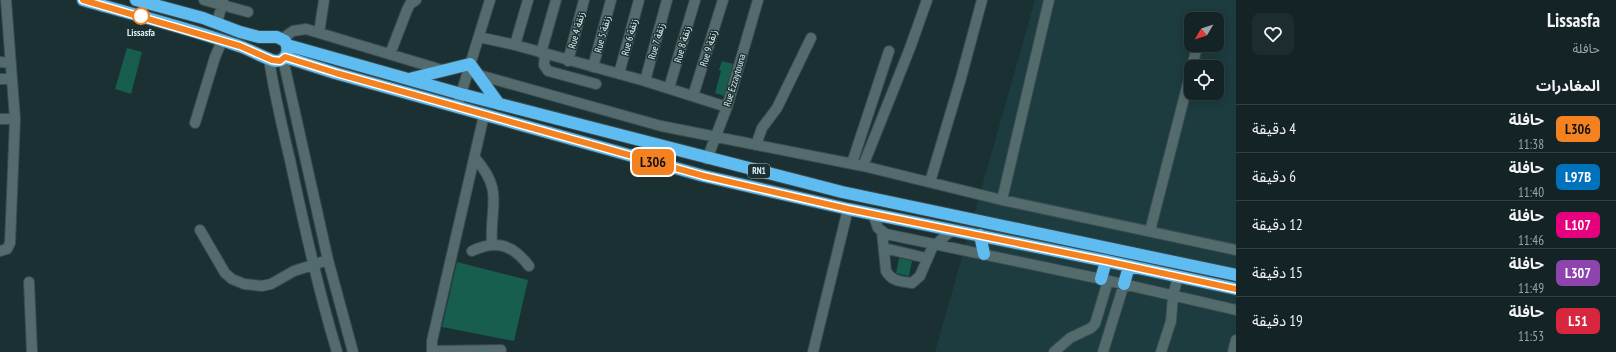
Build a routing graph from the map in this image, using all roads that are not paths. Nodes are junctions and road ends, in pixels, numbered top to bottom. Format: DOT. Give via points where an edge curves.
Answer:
graph roads {
  1 [pos="6,0"];
  2 [pos="83,0"];
  3 [pos="136,0"];
  4 [pos="324,0"];
  5 [pos="416,0"];
  6 [pos="490,0"];
  7 [pos="528,0"];
  8 [pos="556,0"];
  9 [pos="584,0"];
  10 [pos="611,0"];
  11 [pos="639,0"];
  12 [pos="667,0"];
  13 [pos="694,0"];
  14 [pos="723,0"];
  15 [pos="758,0"];
  16 [pos="927,0"];
  17 [pos="982,0"];
  18 [pos="1049,0"];
  19 [pos="209,1"];
  20 [pos="222,2"];
  21 [pos="248,12"];
  22 [pos="209,20"];
  23 [pos="197,33"];
  24 [pos="319,33"];
  25 [pos="479,37"];
  26 [pos="811,38"];
  27 [pos="222,41"];
  28 [pos="515,45"];
  29 [pos="284,50"];
  30 [pos="889,51"];
  31 [pos="390,54"];
  32 [pos="543,54"];
  33 [pos="269,59"];
  34 [pos="568,60"];
  35 [pos="0,62"];
  36 [pos="11,63"];
  37 [pos="470,64"];
  38 [pos="593,67"];
  39 [pos="442,70"];
  40 [pos="619,74"];
  41 [pos="479,75"];
  42 [pos="12,78"];
  43 [pos="0,79"];
  44 [pos="408,79"];
  45 [pos="645,81"];
  46 [pos="596,84"];
  47 [pos="669,88"];
  48 [pos="461,94"];
  49 [pos="693,96"];
  50 [pos="1184,98"];
  51 [pos="499,104"];
  52 [pos="457,107"];
  53 [pos="727,107"];
  54 [pos="484,115"];
  55 [pos="0,119"];
  56 [pos="15,119"];
  57 [pos="195,123"];
  58 [pos="716,136"];
  59 [pos="756,145"];
  60 [pos="475,158"];
  61 [pos="708,159"];
  62 [pos="852,164"];
  63 [pos="863,166"];
  64 [pos="930,182"];
  65 [pos="1002,200"];
  66 [pos="848,209"];
  67 [pos="873,214"];
  68 [pos="200,230"];
  69 [pos="321,230"];
  70 [pos="952,230"];
  71 [pos="882,232"];
  72 [pos="1150,232"];
  73 [pos="306,233"];
  74 [pos="980,236"];
  75 [pos="935,244"];
  76 [pos="492,245"];
  77 [pos="884,248"];
  78 [pos="1236,250"];
  79 [pos="0,251"];
  80 [pos="472,252"];
  81 [pos="984,254"];
  82 [pos="926,258"];
  83 [pos="328,260"];
  84 [pos="1106,261"];
  85 [pos="313,265"];
  86 [pos="530,266"];
  87 [pos="1129,266"];
  88 [pos="1236,274"];
  89 [pos="1178,276"];
  90 [pos="1105,280"];
  91 [pos="29,282"];
  92 [pos="1124,284"];
  93 [pos="1236,289"];
  94 [pos="1173,296"];
  95 [pos="1236,310"];
  96 [pos="501,350"];
  97 [pos="32,352"];
  98 [pos="337,352"];
  99 [pos="353,352"];
  100 [pos="432,352"];
  101 [pos="813,352"];
  102 [pos="1054,352"];
  103 [pos="1103,352"];
  104 [pos="1161,352"];
  1 -- 36 [label="street"];
  2 -- 23 [label="highway, RN1"];
  3 -- 22 [label="highway, RN1"];
  4 -- 24 [label="street"];
  5 -- 31 [label="street" via="407,10"];
  6 -- 25 [label="street"];
  7 -- 28 [label="street"];
  8 -- 32 [label="street"];
  9 -- 34 [label="street, Rue 4 زنقة"];
  10 -- 38 [label="street, Rue 5 زنقة"];
  11 -- 40 [label="street, Rue 6 زنقة"];
  12 -- 45 [label="street, Rue 7 زنقة"];
  13 -- 47 [label="street, Rue 8 زنقة"];
  14 -- 49 [label="street, Rue 9 زنقة"];
  15 -- 53 [label="street, Rue Ezzaytouna"];
  16 -- 63 [label="street"];
  17 -- 64 [label="street"];
  18 -- 65 [label="street"];
  19 -- 20 [label="street"];
  19 -- 22 [label="street"];
  20 -- 21 [label="street"];
  20 -- 22 [label="street"];
  22 -- 23 [label="highway" via="196,19 192,22 192,27"];
  22 -- 29 [label="highway, RN1" via="246,34 277,37"];
  23 -- 27 [label="highway, RN1"];
  24 -- 29 [label="street" via="306,29 293,31"];
  24 -- 31 [label="street"];
  25 -- 28 [label="street"];
  25 -- 37 [label="street"];
  26 -- 59 [label="street" via="777,108 762,128"];
  27 -- 33 [label="highway, RN1"];
  27 -- 57 [label="street"];
  28 -- 32 [label="street"];
  29 -- 33 [label="highway, RN1" via="276,61"];
  29 -- 44 [label="highway, RN1"];
  29 -- 52 [label="highway, RN1" via="336,73"];
  29 -- 69 [label="street"];
  30 -- 62 [label="street"];
  31 -- 39 [label="street"];
  32 -- 34 [label="street"];
  32 -- 46 [label="street" via="544,65 548,71"];
  33 -- 73 [label="street" via="272,83"];
  34 -- 38 [label="street"];
  35 -- 36 [label="street"];
  36 -- 42 [label="street"];
  37 -- 39 [label="highway"];
  37 -- 41 [label="highway"];
  37 -- 48 [label="street"];
  38 -- 40 [label="street"];
  39 -- 44 [label="highway"];
  40 -- 45 [label="street"];
  41 -- 51 [label="highway"];
  41 -- 58 [label="street" via="661,126"];
  42 -- 43 [label="street"];
  42 -- 56 [label="street"];
  44 -- 48 [label="highway, RN1"];
  45 -- 47 [label="street"];
  47 -- 49 [label="street"];
  48 -- 51 [label="highway, RN1"];
  48 -- 52 [label="street"];
  49 -- 53 [label="street"];
  50 -- 72 [label="street"];
  51 -- 61 [label="highway, RN1"];
  52 -- 54 [label="highway, RN1"];
  53 -- 58 [label="street, Rue Ezzaytouna"];
  54 -- 60 [label="street"];
  54 -- 66 [label="highway, RN1" via="704,176"];
  55 -- 56 [label="street"];
  56 -- 79 [label="street" via="10,243 7,249"];
  58 -- 59 [label="street"];
  58 -- 61 [label="street, Rue Ezzaytouna"];
  59 -- 62 [label="street"];
  60 -- 76 [label="street" via="492,182"];
  60 -- 100 [label="street" via="459,218 432,341"];
  61 -- 88 [label="highway, RN1" via="842,192"];
  62 -- 63 [label="street"];
  63 -- 64 [label="street"];
  64 -- 65 [label="street"];
  65 -- 72 [label="street"];
  66 -- 67 [label="highway, RN1"];
  66 -- 101 [label="street"];
  67 -- 70 [label="highway, RN1"];
  67 -- 71 [label="street"];
  68 -- 85 [label="street" via="225,273 244,284 271,284 294,271"];
  69 -- 73 [label="street"];
  69 -- 83 [label="street"];
  70 -- 74 [label="highway, RN1"];
  70 -- 75 [label="street"];
  71 -- 75 [label="street"];
  71 -- 77 [label="street"];
  72 -- 78 [label="street"];
  73 -- 85 [label="street"];
  74 -- 81 [label="highway"];
  74 -- 84 [label="highway, RN1"];
  75 -- 81 [label="street"];
  75 -- 82 [label="street"];
  76 -- 80 [label="street"];
  76 -- 86 [label="street" via="503,245 515,251"];
  77 -- 82 [label="street"];
  77 -- 82 [label="street" via="886,271 895,280 915,282 920,276"];
  81 -- 90 [label="street"];
  83 -- 85 [label="street"];
  83 -- 99 [label="street"];
  84 -- 87 [label="highway, RN1"];
  84 -- 90 [label="highway"];
  85 -- 98 [label="street"];
  87 -- 89 [label="highway, RN1"];
  87 -- 92 [label="highway"];
  89 -- 93 [label="highway, RN1"];
  89 -- 94 [label="street"];
  90 -- 92 [label="street"];
  90 -- 102 [label="street" via="1095,324 1070,338"];
  91 -- 97 [label="street"];
  92 -- 94 [label="street"];
  92 -- 103 [label="street"];
  94 -- 95 [label="street"];
  94 -- 104 [label="street" via="1171,321"];
  96 -- 100 [label="street"];
}
